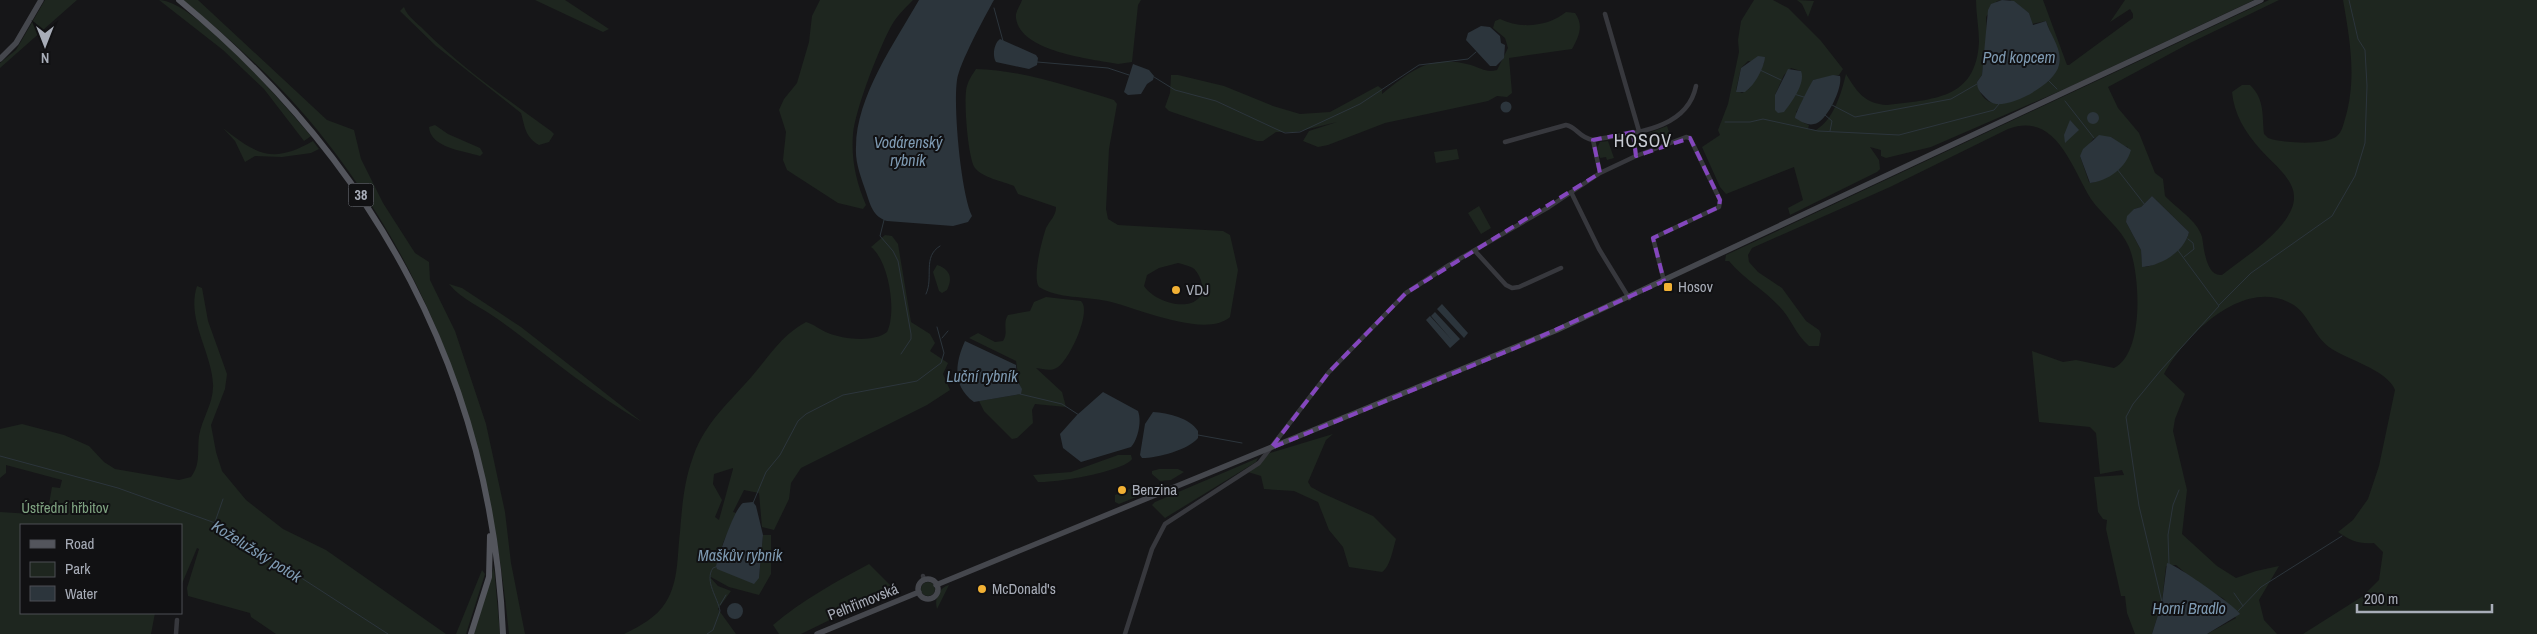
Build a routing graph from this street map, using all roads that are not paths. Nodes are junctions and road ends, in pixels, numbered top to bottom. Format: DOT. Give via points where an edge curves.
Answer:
graph roads {
  1 [pos="41,0"];
  2 [pos="179,0"];
  3 [pos="2261,0"];
  4 [pos="1605,14"];
  5 [pos="0,59"];
  6 [pos="1696,86"];
  7 [pos="1639,131"];
  8 [pos="1633,132"];
  9 [pos="1594,140"];
  10 [pos="1505,142"];
  11 [pos="1636,156"];
  12 [pos="1600,173"];
  13 [pos="1570,192"];
  14 [pos="1475,251"];
  15 [pos="1561,268"];
  16 [pos="1664,281"];
  17 [pos="1629,298"];
  18 [pos="1272,448"];
  19 [pos="477,453"];
  20 [pos="936,585"];
  21 [pos="919,592"];
  22 [pos="177,620"];
  23 [pos="176,634"];
  24 [pos="470,634"];
  25 [pos="503,634"];
  26 [pos="817,634"];
  27 [pos="1125,634"];
  1 -- 5 [label="main road" via="16,43"];
  2 -- 19 [label="main road, 38" via="276,89 322,142 358,192 405,270 429,320 454,381"];
  3 -- 16 [label="main road"];
  4 -- 7 [label="street"];
  6 -- 7 [label="street" via="1693,99 1678,116"];
  7 -- 8 [label="street"];
  8 -- 9 [label="street"];
  8 -- 11 [label="street"];
  9 -- 10 [label="street" via="1582,137 1566,125"];
  9 -- 12 [label="street"];
  11 -- 12 [label="street"];
  11 -- 16 [label="street" via="1690,138 1720,200 1719,207 1654,238"];
  12 -- 13 [label="street"];
  13 -- 14 [label="street"];
  13 -- 17 [label="street"];
  14 -- 15 [label="street" via="1512,288"];
  14 -- 18 [label="street" via="1406,293 1329,372"];
  16 -- 17 [label="main road"];
  17 -- 18 [label="main road"];
  18 -- 20 [label="main road"];
  18 -- 27 [label="street" via="1259,463 1165,524 1156,537"];
  19 -- 24 [label="main road" via="491,554 488,582"];
  19 -- 25 [label="main road, 38" via="495,542"];
  20 -- 21 [label="main road" via="936,593 932,597 924,598"];
  20 -- 21 [label="main road" via="923,578"];
  21 -- 26 [label="main road, Pelhřimovská"];
  22 -- 23 [label="street"];
}
